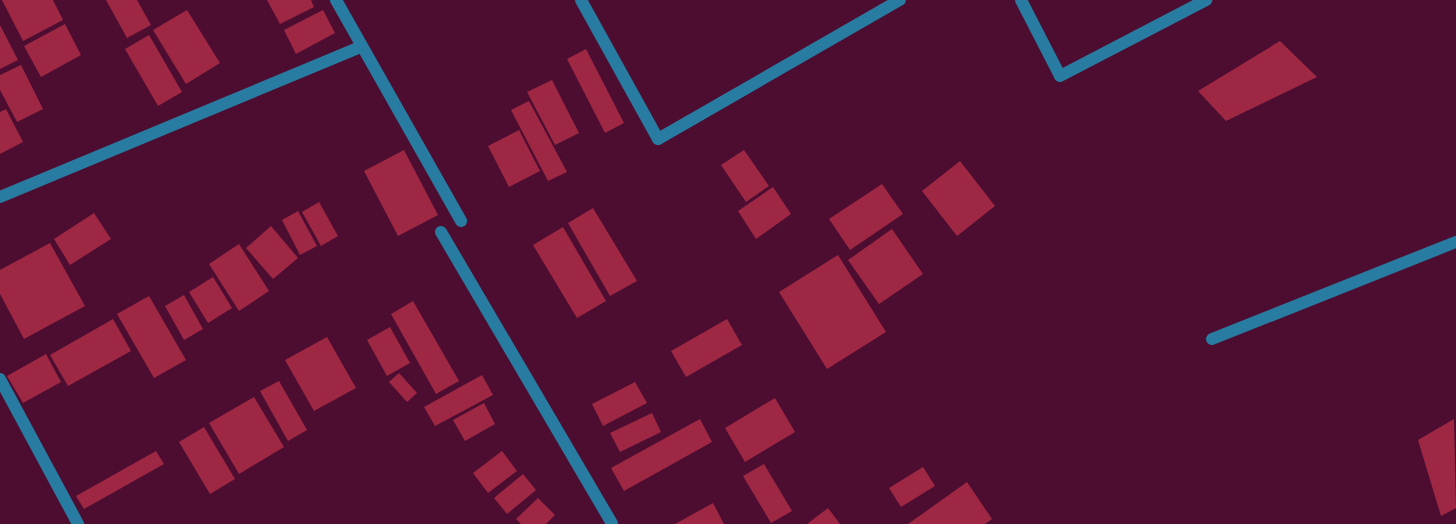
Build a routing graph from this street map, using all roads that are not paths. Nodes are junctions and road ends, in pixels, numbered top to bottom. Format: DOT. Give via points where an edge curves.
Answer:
graph roads {
  1 [pos="336,0"];
  2 [pos="581,0"];
  3 [pos="900,0"];
  4 [pos="1021,0"];
  5 [pos="1206,0"];
  6 [pos="363,46"];
  7 [pos="0,196"];
  8 [pos="461,221"];
  9 [pos="441,232"];
  10 [pos="1456,242"];
  11 [pos="1212,339"];
  12 [pos="0,379"];
  13 [pos="78,524"];
  14 [pos="612,524"];
  1 -- 6 [label="street"];
  2 -- 3 [label="street" via="658,139"];
  4 -- 5 [label="street" via="1060,76"];
  6 -- 7 [label="street"];
  6 -- 8 [label="street"];
  9 -- 14 [label="street"];
  10 -- 11 [label="street"];
  12 -- 13 [label="street"];
}
